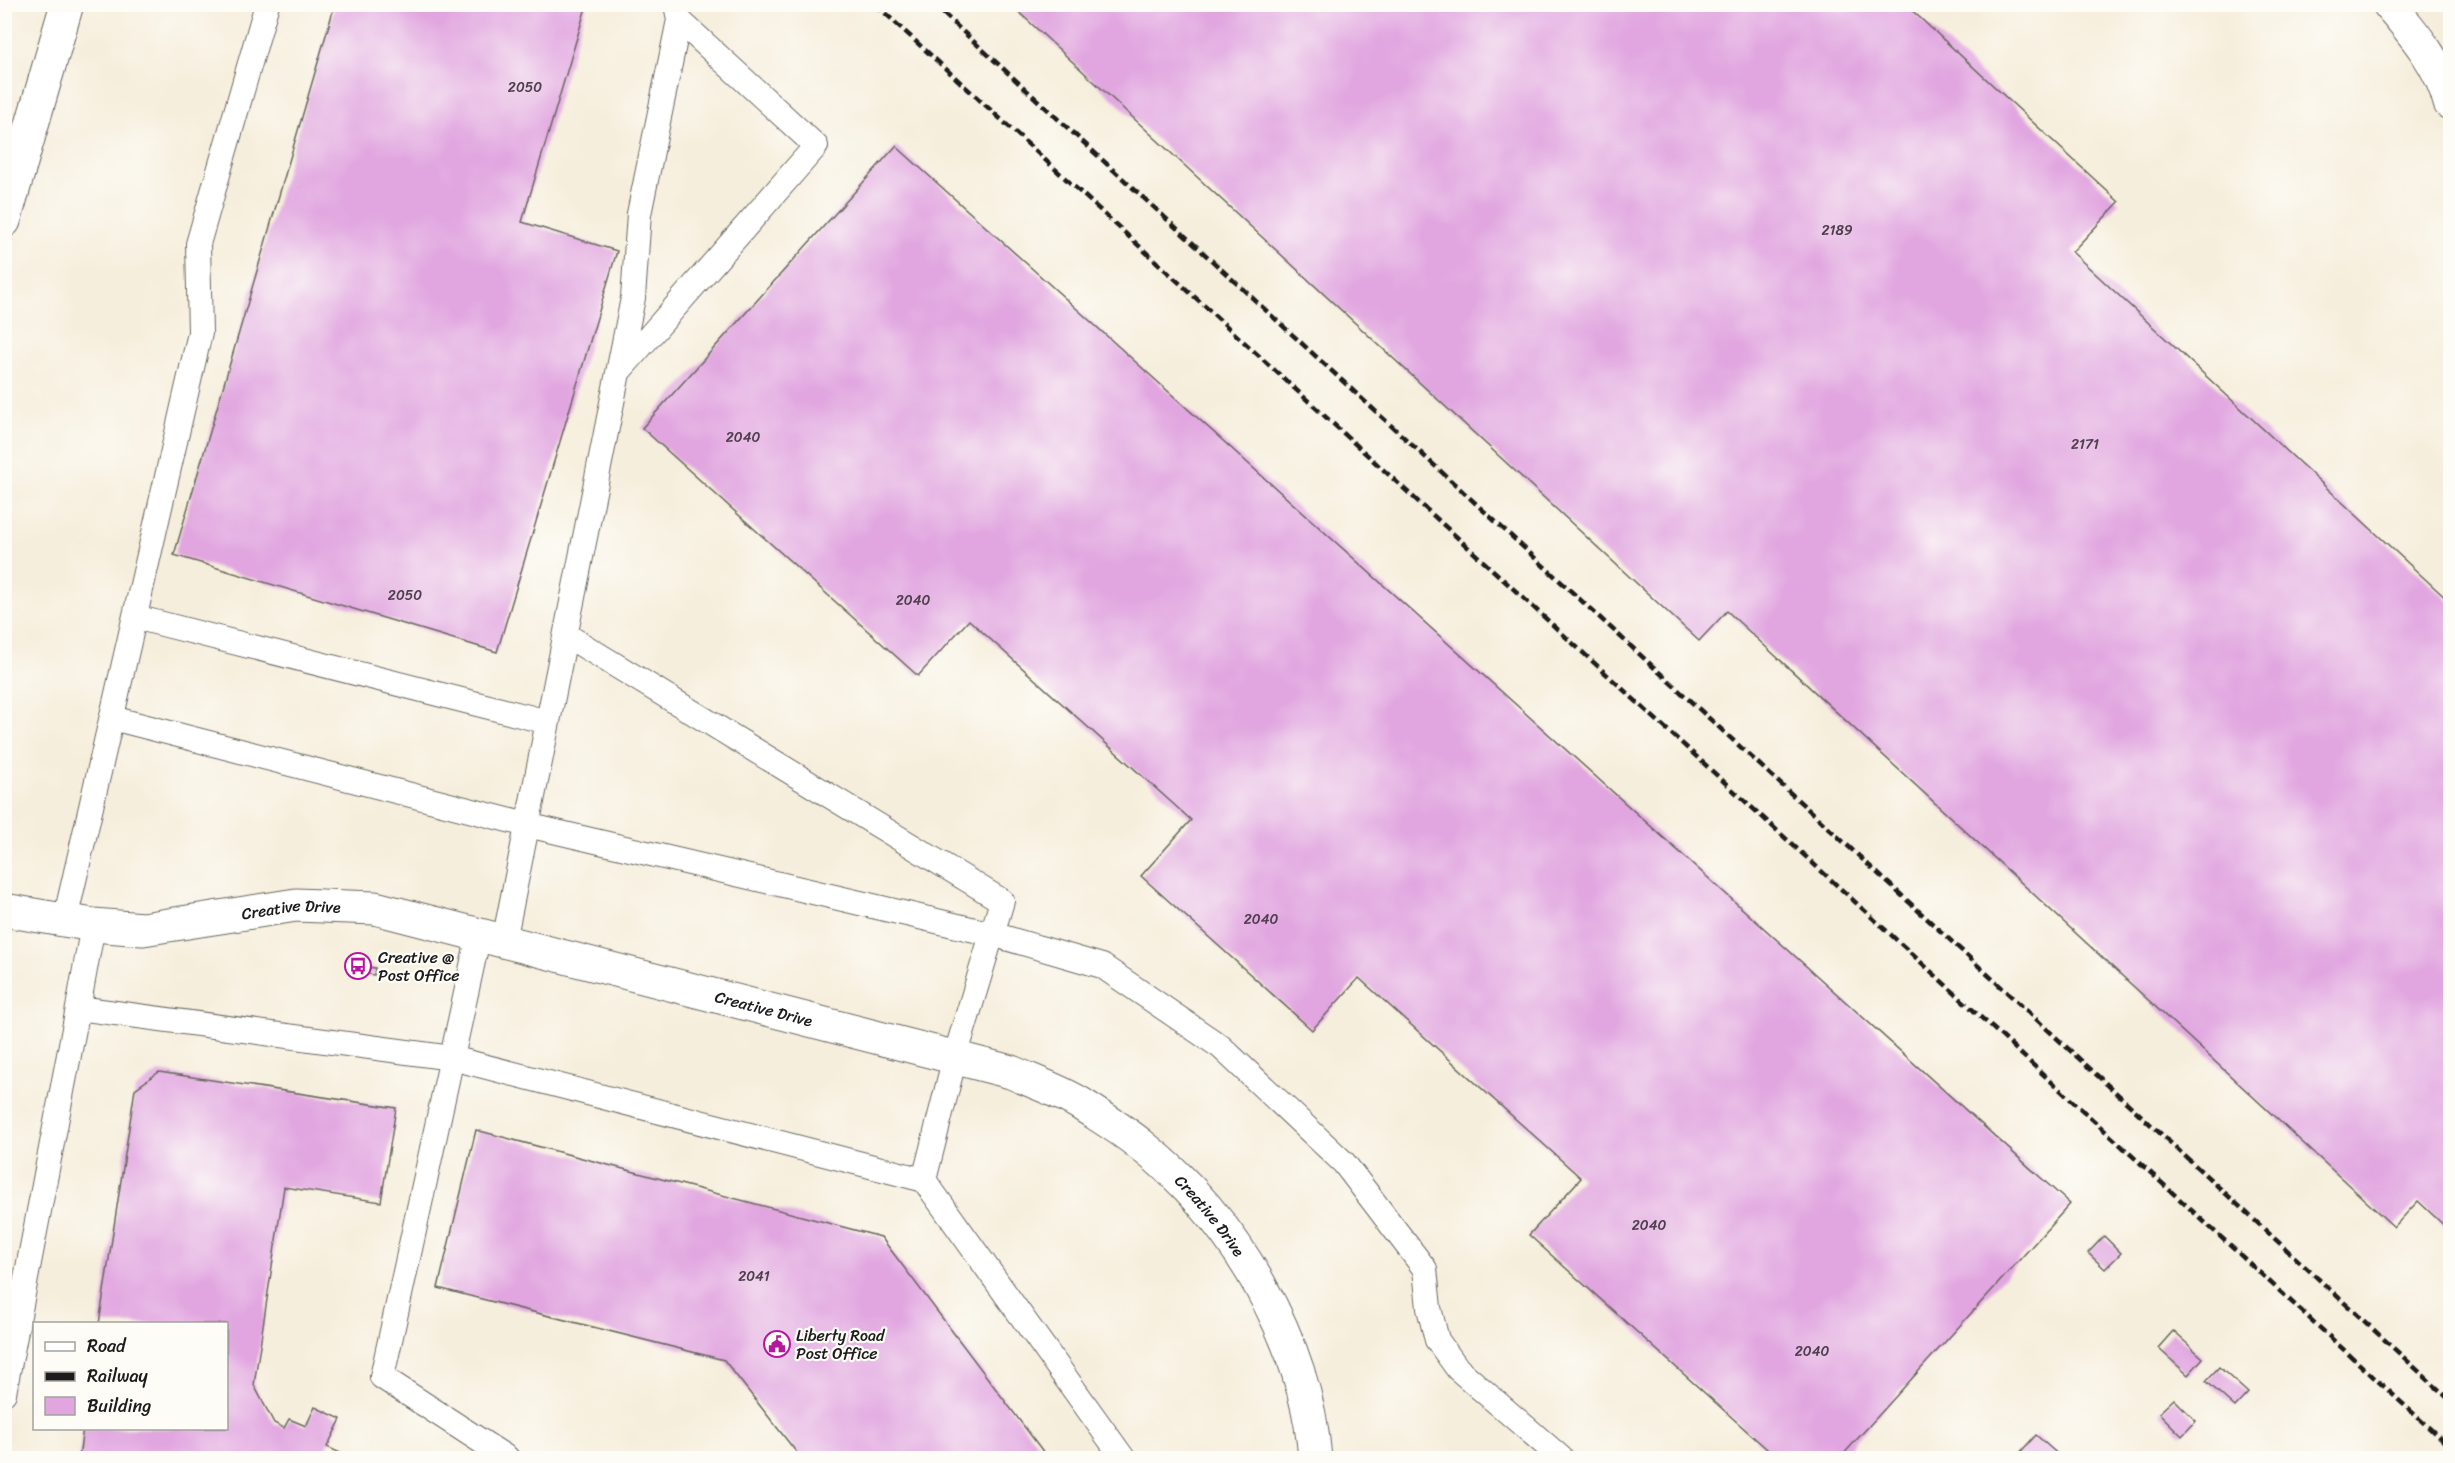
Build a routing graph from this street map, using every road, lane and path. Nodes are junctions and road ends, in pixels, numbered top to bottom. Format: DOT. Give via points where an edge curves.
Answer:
graph roads {
  1 [pos="67,4"];
  2 [pos="267,4"];
  3 [pos="2389,4"];
  4 [pos="678,12"];
  5 [pos="2451,103"];
  6 [pos="4,221"];
  7 [pos="618,372"];
  8 [pos="135,617"];
  9 [pos="566,635"];
  10 [pos="112,718"];
  11 [pos="548,722"];
  12 [pos="527,825"];
  13 [pos="4,910"];
  14 [pos="79,922"];
  15 [pos="992,934"];
  16 [pos="492,938"];
  17 [pos="78,1008"];
  18 [pos="955,1057"];
  19 [pos="452,1058"];
  20 [pos="924,1180"];
  21 [pos="4,1393"];
  22 [pos="507,1458"];
  23 [pos="1123,1458"];
  24 [pos="1315,1458"];
  25 [pos="1561,1458"];
  1 -- 6 [label="main road"];
  2 -- 8 [label="lane" via="198,244 200,333"];
  3 -- 5 [label="main road" via="2421,43"];
  4 -- 7 [label="lane" via="639,214 633,298"];
  4 -- 7 [label="lane" via="816,146"];
  7 -- 9 [label="lane"];
  8 -- 10 [label="lane"];
  8 -- 11 [label="lane"];
  9 -- 11 [label="lane"];
  9 -- 15 [label="lane" via="1002,901"];
  10 -- 12 [label="lane"];
  10 -- 14 [label="lane"];
  11 -- 12 [label="lane"];
  12 -- 15 [label="lane"];
  12 -- 16 [label="lane"];
  13 -- 14 [label="main road, Creative Drive"];
  14 -- 16 [label="main road, Creative Drive" via="142,929 296,905 375,908"];
  14 -- 17 [label="lane"];
  15 -- 18 [label="lane"];
  15 -- 25 [label="lane" via="1102,966 1221,1047 1344,1163 1425,1269 1437,1340 1458,1369"];
  16 -- 18 [label="main road, Creative Drive"];
  16 -- 19 [label="lane"];
  17 -- 19 [label="lane"];
  17 -- 21 [label="lane"];
  18 -- 20 [label="lane"];
  18 -- 24 [label="main road, Creative Drive" via="1011,1072 1079,1103 1142,1145 1200,1200 1244,1256 1277,1320 1299,1373"];
  19 -- 20 [label="lane"];
  19 -- 22 [label="lane" via="382,1377"];
  20 -- 23 [label="lane"];
}
